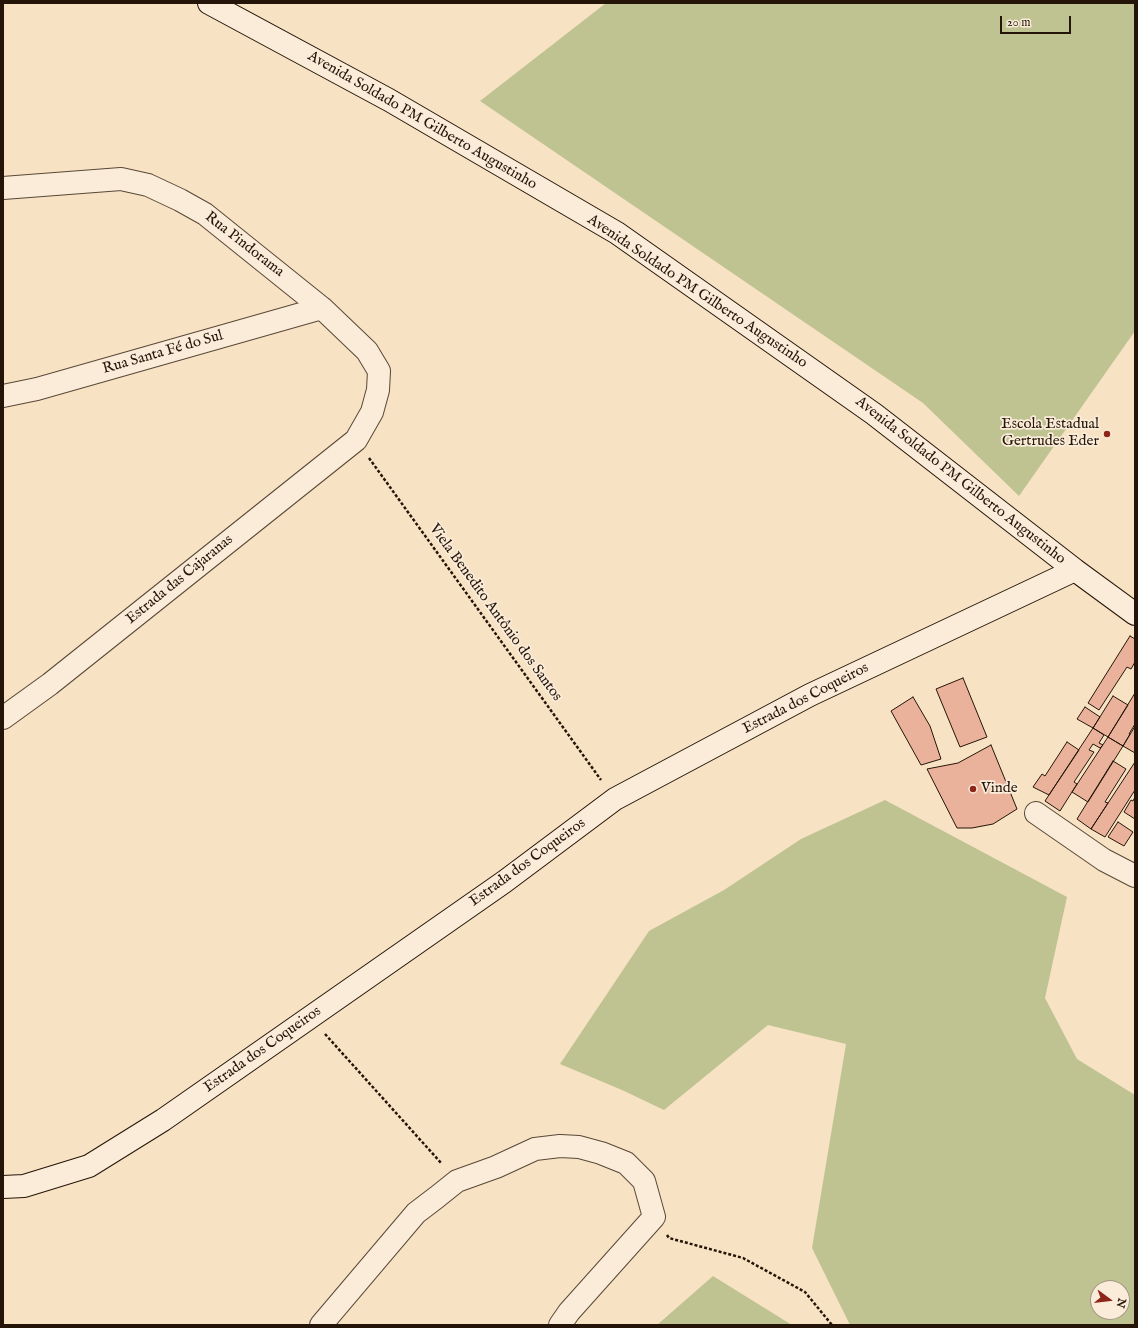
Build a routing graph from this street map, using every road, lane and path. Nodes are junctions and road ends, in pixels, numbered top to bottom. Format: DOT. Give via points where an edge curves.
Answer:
graph roads {
  1 [pos="209,3"];
  2 [pos="3,188"];
  3 [pos="322,308"];
  4 [pos="3,396"];
  5 [pos="356,440"];
  6 [pos="1075,570"];
  7 [pos="1135,614"];
  8 [pos="3,718"];
  9 [pos="615,799"];
  10 [pos="1036,813"];
  11 [pos="1135,876"];
  12 [pos="310,1018"];
  13 [pos="457,1180"];
  14 [pos="3,1187"];
  15 [pos="654,1217"];
  16 [pos="321,1325"];
  17 [pos="560,1325"];
  18 [pos="832,1325"];
  1 -- 6 [label="street, Avenida Soldado PM Gilberto Augustinho" via="389,100 617,233 874,414"];
  2 -- 3 [label="street, Rua Pindorama" via="121,179 148,185 205,214"];
  3 -- 4 [label="street, Rua Santa Fé do Sul" via="37,389"];
  3 -- 5 [label="street, Rua Pindorama" via="367,351 378,371 378,390 372,412"];
  5 -- 8 [label="street, Estrada das Cajaranas" via="50,684"];
  5 -- 9 [label="path, Viela Benedito Antônio dos Santos"];
  6 -- 7 [label="street, Avenida Soldado PM Gilberto Augustinho"];
  6 -- 9 [label="street, Estrada dos Coqueiros" via="810,695"];
  9 -- 12 [label="street, Estrada dos Coqueiros" via="504,882"];
  10 -- 11 [label="street" via="1104,860"];
  12 -- 13 [label="path"];
  12 -- 14 [label="street, Estrada dos Coqueiros" via="163,1120 88,1166 24,1186"];
  13 -- 15 [label="street" via="496,1167 534,1149 579,1147 626,1163 644,1181"];
  13 -- 16 [label="street" via="416,1212"];
  15 -- 17 [label="street"];
  15 -- 18 [label="path" via="669,1238 743,1258 805,1292"];
}
